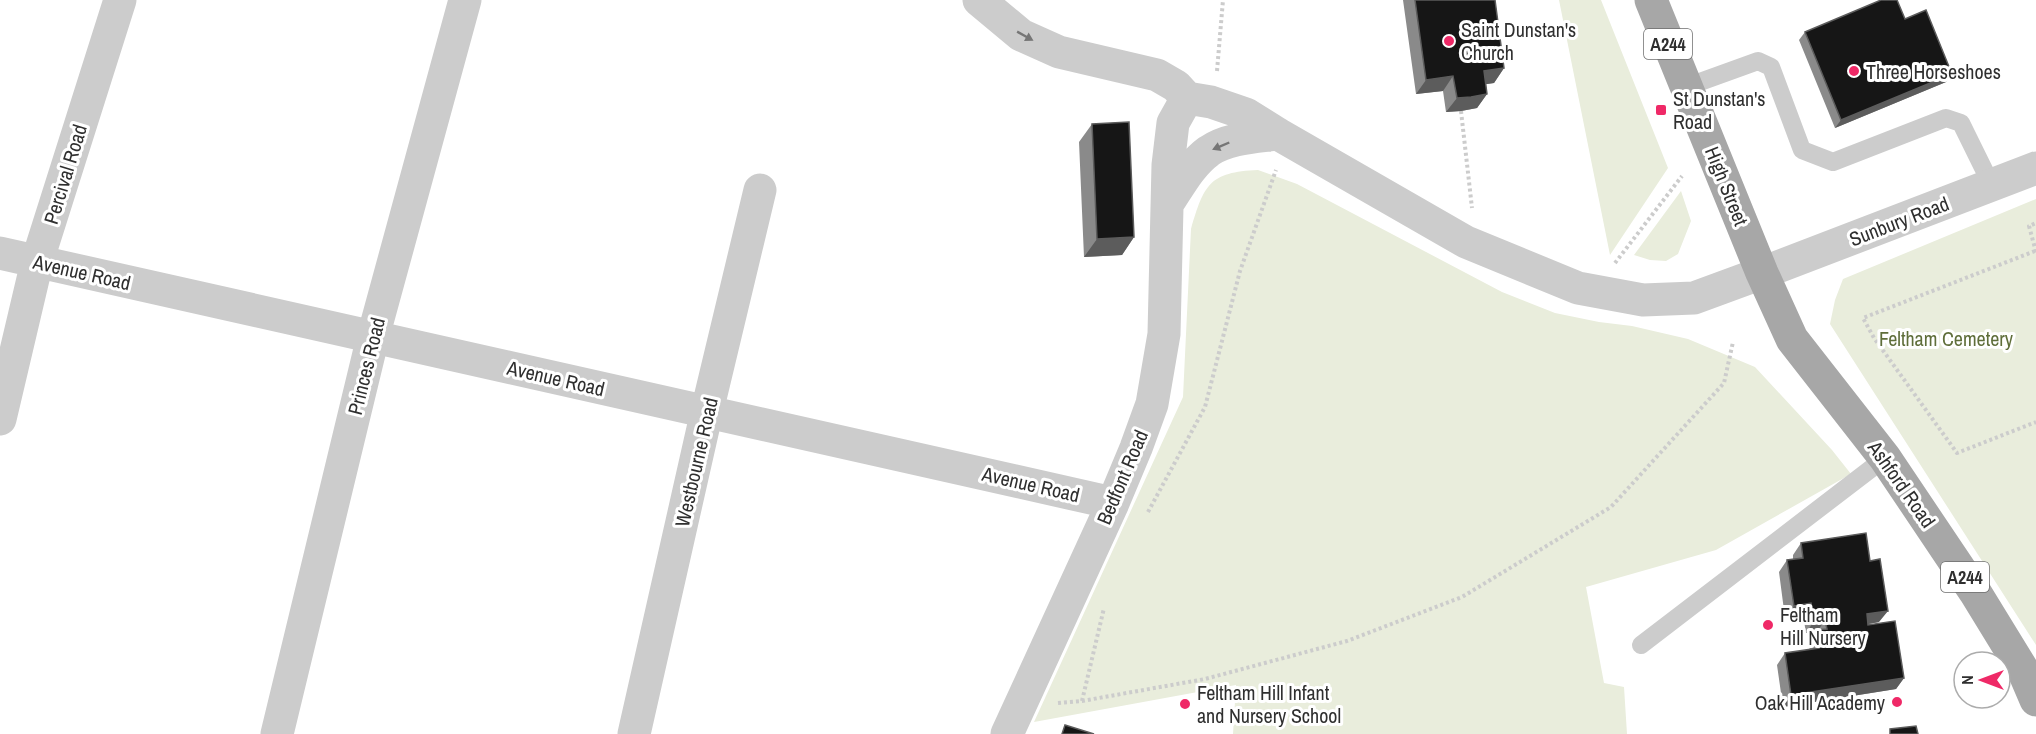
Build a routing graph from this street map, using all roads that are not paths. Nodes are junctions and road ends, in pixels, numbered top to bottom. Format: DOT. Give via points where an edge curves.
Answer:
graph roads {
  1 [pos="120,0"];
  2 [pos="465,0"];
  3 [pos="979,0"];
  4 [pos="1651,0"];
  5 [pos="1686,87"];
  6 [pos="1187,98"];
  7 [pos="1282,136"];
  8 [pos="2036,168"];
  9 [pos="1992,186"];
  10 [pos="760,190"];
  11 [pos="1168,203"];
  12 [pos="0,253"];
  13 [pos="38,262"];
  14 [pos="1762,273"];
  15 [pos="373,337"];
  16 [pos="707,411"];
  17 [pos="0,419"];
  18 [pos="1885,458"];
  19 [pos="1113,503"];
  20 [pos="1641,645"];
  21 [pos="2036,700"];
  22 [pos="1013,719"];
  23 [pos="277,734"];
  24 [pos="634,734"];
  1 -- 13 [label="street, Percival Road"];
  2 -- 15 [label="street, Princes Road"];
  3 -- 6 [label="street, one-way" via="1021,35 1059,52 1157,75"];
  4 -- 5 [label="main road, High Street / A244"];
  5 -- 9 [label="lane" via="1758,61 1771,67 1802,150 1833,162 1946,118 1960,123"];
  5 -- 14 [label="main road, High Street / A244"];
  6 -- 7 [label="street" via="1246,114"];
  6 -- 11 [label="street" via="1173,123"];
  7 -- 11 [label="street, one-way" via="1232,141 1209,150 1188,171"];
  7 -- 14 [label="street" via="1466,242 1578,288 1643,300 1694,297"];
  8 -- 9 [label="street, Sunbury Road"];
  9 -- 14 [label="street, Sunbury Road"];
  10 -- 16 [label="street, Westbourne Road"];
  11 -- 19 [label="street, Bedfont Road" via="1164,334 1158,378 1152,404"];
  12 -- 13 [label="street, Avenue Road"];
  13 -- 15 [label="street, Avenue Road"];
  13 -- 17 [label="street, Percival Road"];
  14 -- 18 [label="main road, Ashford Road / A244" via="1792,339"];
  15 -- 16 [label="street, Avenue Road"];
  15 -- 23 [label="street, Princes Road"];
  16 -- 19 [label="street, Avenue Road"];
  16 -- 24 [label="street, Westbourne Road"];
  18 -- 20 [label="lane"];
  18 -- 21 [label="main road, Ashford Road / A244" via="1975,592 2024,672"];
  19 -- 22 [label="street, Bedfont Road"];
}
